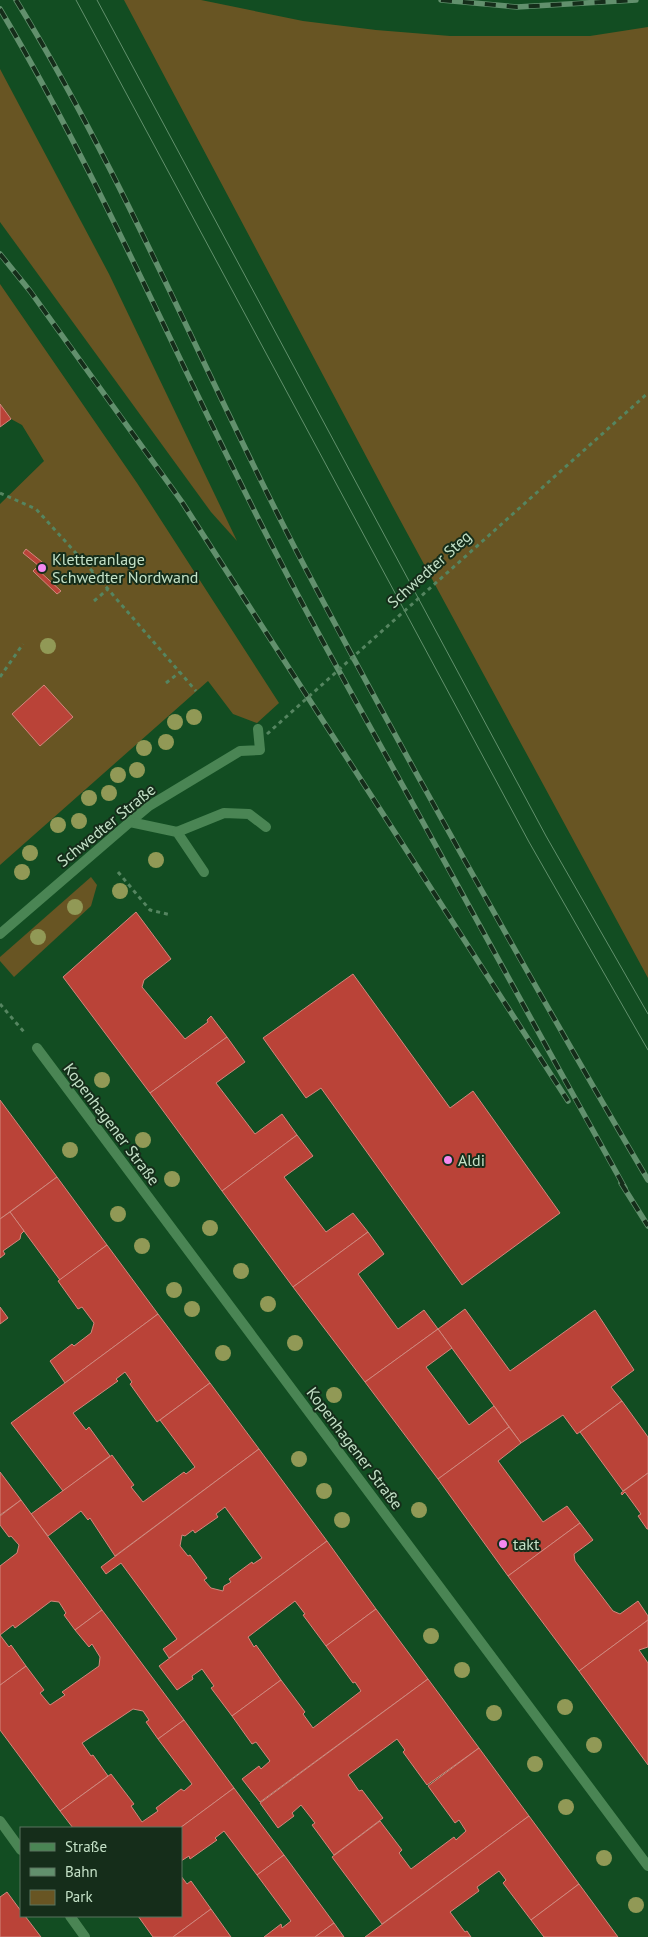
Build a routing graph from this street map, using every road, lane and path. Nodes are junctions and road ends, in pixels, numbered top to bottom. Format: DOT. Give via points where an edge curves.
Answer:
graph roads {
  1 [pos="648,393"];
  2 [pos="0,493"];
  3 [pos="94,573"];
  4 [pos="84,577"];
  5 [pos="108,589"];
  6 [pos="94,601"];
  7 [pos="23,644"];
  8 [pos="180,672"];
  9 [pos="0,677"];
  10 [pos="166,683"];
  11 [pos="196,691"];
  12 [pos="267,734"];
  13 [pos="130,822"];
  14 [pos="266,826"];
  15 [pos="177,832"];
  16 [pos="118,872"];
  17 [pos="204,872"];
  18 [pos="171,915"];
  19 [pos="0,934"];
  20 [pos="0,1004"];
  21 [pos="38,1048"];
  22 [pos="0,1821"];
  23 [pos="20,1849"];
  24 [pos="648,1866"];
  25 [pos="71,1917"];
  26 [pos="85,1937"];
  1 -- 12 [label="path, Schwedter Steg, bridge"];
  2 -- 3 [label="path" via="36,509"];
  3 -- 4 [label="path"];
  3 -- 5 [label="path"];
  5 -- 6 [label="path"];
  5 -- 8 [label="path"];
  7 -- 9 [label="path"];
  8 -- 10 [label="path"];
  8 -- 11 [label="path"];
  12 -- 13 [label="street, Schwedter Straße" via="258,729 260,750 240,751 149,806"];
  13 -- 15 [label="street"];
  13 -- 19 [label="street, Schwedter Straße"];
  14 -- 15 [label="street" via="249,814 224,813"];
  15 -- 17 [label="street"];
  16 -- 18 [label="path" via="150,910"];
  20 -- 21 [label="path"];
  21 -- 24 [label="street, Kopenhagener Straße"];
  22 -- 23 [label="street"];
  25 -- 26 [label="street"];
}
